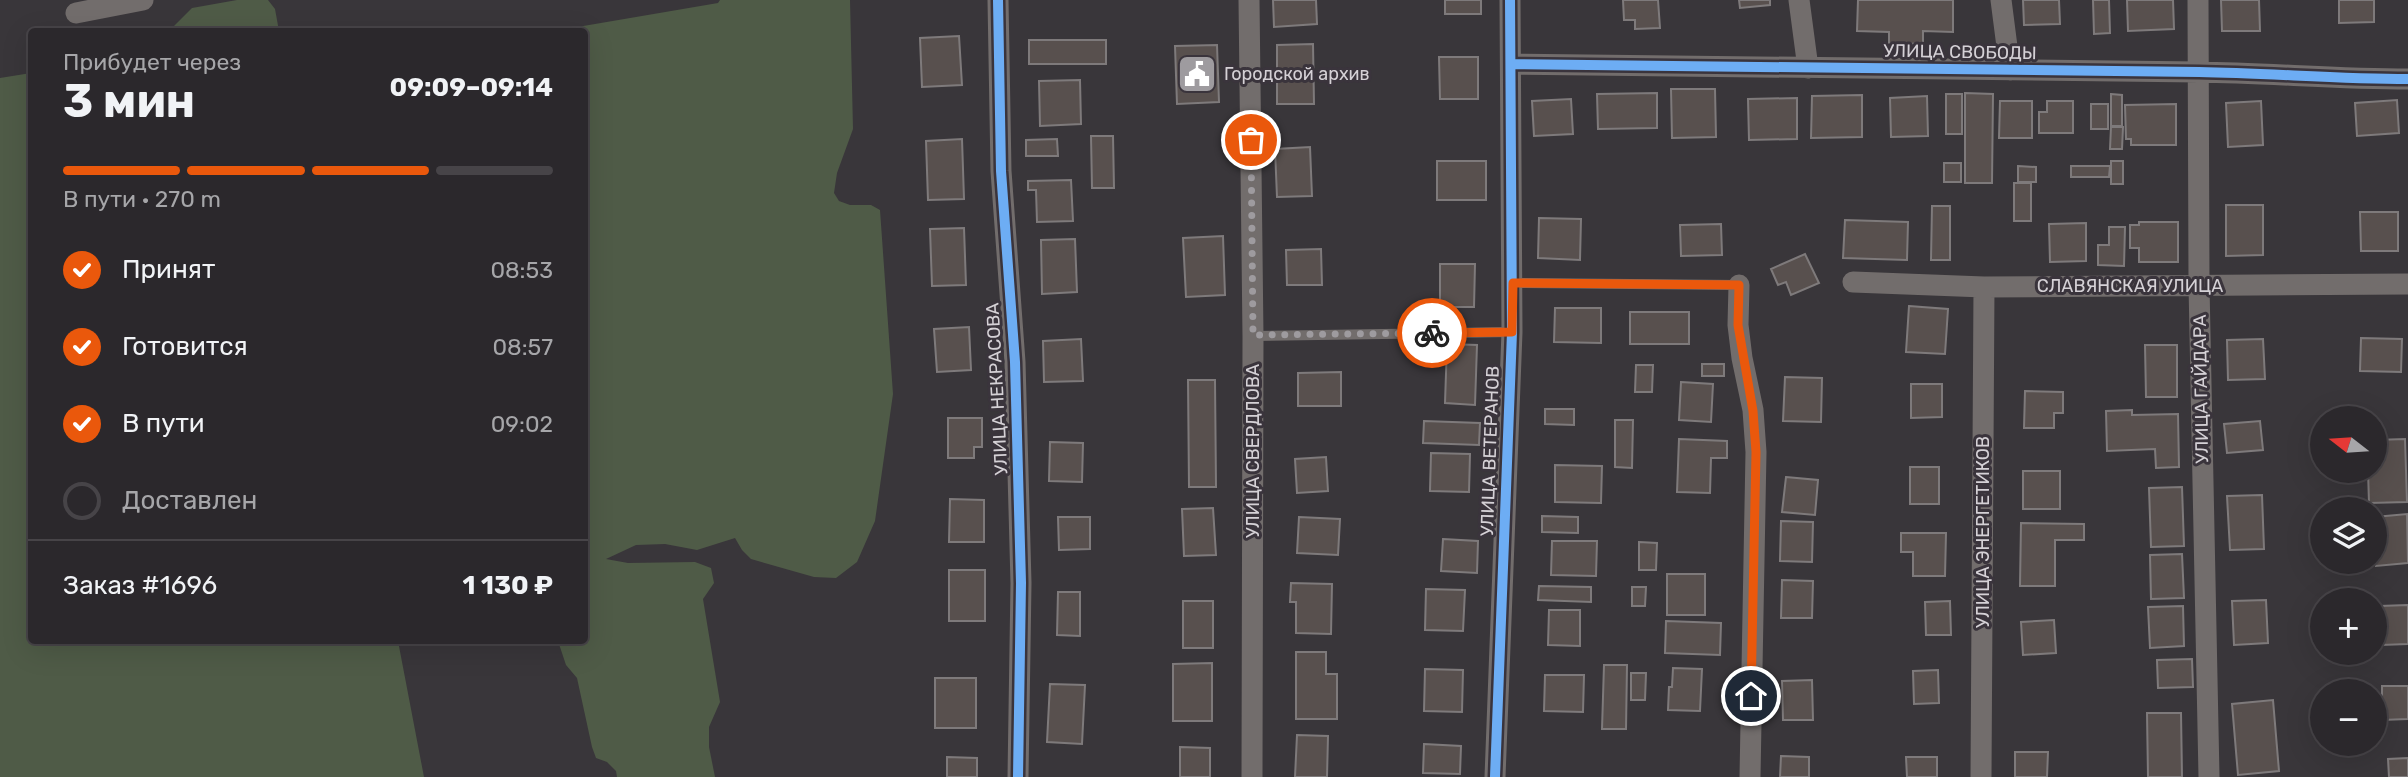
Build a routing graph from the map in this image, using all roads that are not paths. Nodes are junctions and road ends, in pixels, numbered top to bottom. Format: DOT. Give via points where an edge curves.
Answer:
graph roads {
  1 [pos="143,0"];
  2 [pos="998,0"];
  3 [pos="1249,0"];
  4 [pos="1510,0"];
  5 [pos="1799,0"];
  6 [pos="2001,0"];
  7 [pos="2198,0"];
  8 [pos="85,8"];
  9 [pos="1511,64"];
  10 [pos="1808,68"];
  11 [pos="2010,70"];
  12 [pos="2199,72"];
  13 [pos="2408,79"];
  14 [pos="1853,282"];
  15 [pos="1513,283"];
  16 [pos="2408,284"];
  17 [pos="1739,285"];
  18 [pos="2199,285"];
  19 [pos="1984,287"];
  20 [pos="1512,332"];
  21 [pos="1253,335"];
  22 [pos="1018,777"];
  23 [pos="1252,777"];
  24 [pos="1496,777"];
  25 [pos="1750,777"];
  26 [pos="1981,777"];
  27 [pos="2209,777"];
  1 -- 8 [label="street"];
  2 -- 22 [label="street, УЛИЦА НЕКРАСОВА" via="1001,171 1015,362 1019,500"];
  3 -- 21 [label="street, УЛИЦА СВЕРДЛОВА"];
  4 -- 9 [label="street, УЛИЦА ВЕТЕРАНОВ"];
  5 -- 10 [label="street"];
  6 -- 11 [label="street"];
  7 -- 12 [label="street, УЛИЦА ГАЙДАРА"];
  9 -- 10 [label="street, УЛИЦА СВОБОДЫ"];
  9 -- 15 [label="street, УЛИЦА ВЕТЕРАНОВ"];
  10 -- 11 [label="street, УЛИЦА СВОБОДЫ"];
  11 -- 12 [label="street, УЛИЦА СВОБОДЫ"];
  12 -- 13 [label="street, УЛИЦА СВОБОДЫ"];
  12 -- 18 [label="street, УЛИЦА ГАЙДАРА"];
  14 -- 19 [label="street, СЛАВЯНСКАЯ УЛИЦА"];
  15 -- 17 [label="lane"];
  15 -- 20 [label="street, УЛИЦА ВЕТЕРАНОВ"];
  16 -- 18 [label="street, СЛАВЯНСКАЯ УЛИЦА"];
  17 -- 25 [label="street" via="1738,325 1756,452"];
  18 -- 19 [label="street, СЛАВЯНСКАЯ УЛИЦА"];
  18 -- 27 [label="street, УЛИЦА ГАЙДАРА"];
  19 -- 26 [label="street, УЛИЦА ЭНЕРГЕТИКОВ"];
  20 -- 21 [label="lane"];
  20 -- 24 [label="street, УЛИЦА ВЕТЕРАНОВ"];
  21 -- 23 [label="street, УЛИЦА СВЕРДЛОВА"];
}
